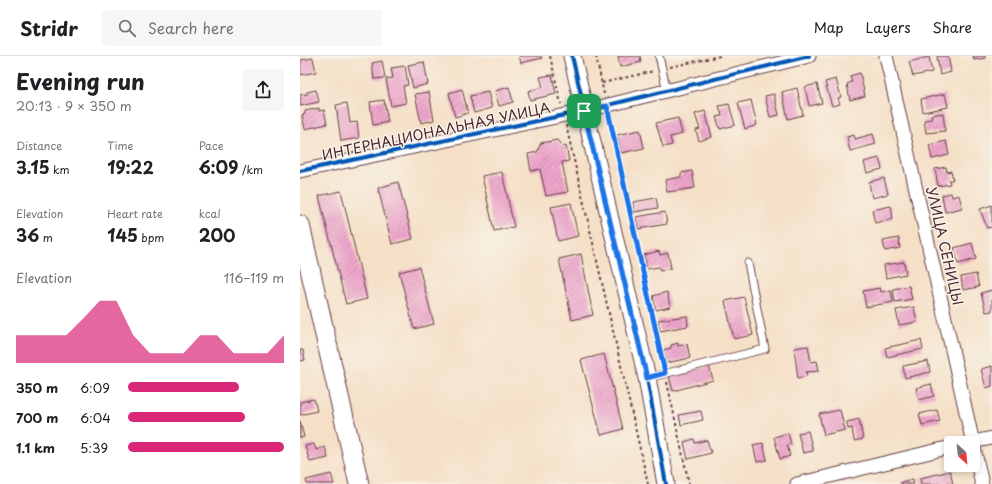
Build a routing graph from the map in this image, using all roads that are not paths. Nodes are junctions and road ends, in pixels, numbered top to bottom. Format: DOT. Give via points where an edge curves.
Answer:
graph roads {
  1 [pos="572,56"];
  2 [pos="659,56"];
  3 [pos="809,56"];
  4 [pos="886,56"];
  5 [pos="667,91"];
  6 [pos="584,111"];
  7 [pos="300,172"];
  8 [pos="300,225"];
  9 [pos="748,263"];
  10 [pos="647,378"];
  11 [pos="970,436"];
  12 [pos="992,438"];
  13 [pos="980,441"];
  14 [pos="944,449"];
  15 [pos="979,472"];
  16 [pos="359,484"];
  17 [pos="666,484"];
  18 [pos="797,484"];
  19 [pos="982,484"];
  1 -- 6 [label="street"];
  2 -- 5 [label="lane"];
  3 -- 5 [label="street, ИНТЕРНАЦИОНАЛЬНАЯ УЛИЦА"];
  4 -- 11 [label="street, УЛИЦА СЕНИЦЫ"];
  5 -- 6 [label="street, ИНТЕРНАЦИОНАЛЬНАЯ УЛИЦА"];
  6 -- 7 [label="street, ИНТЕРНАЦИОНАЛЬНАЯ УЛИЦА"];
  6 -- 10 [label="street"];
  8 -- 16 [label="main road"];
  9 -- 10 [label="lane" via="765,348"];
  10 -- 17 [label="street"];
  12 -- 13 [label="street"];
  14 -- 18 [label="street"];
  15 -- 19 [label="street, УЛИЦА СЕНИЦЫ"];
}
